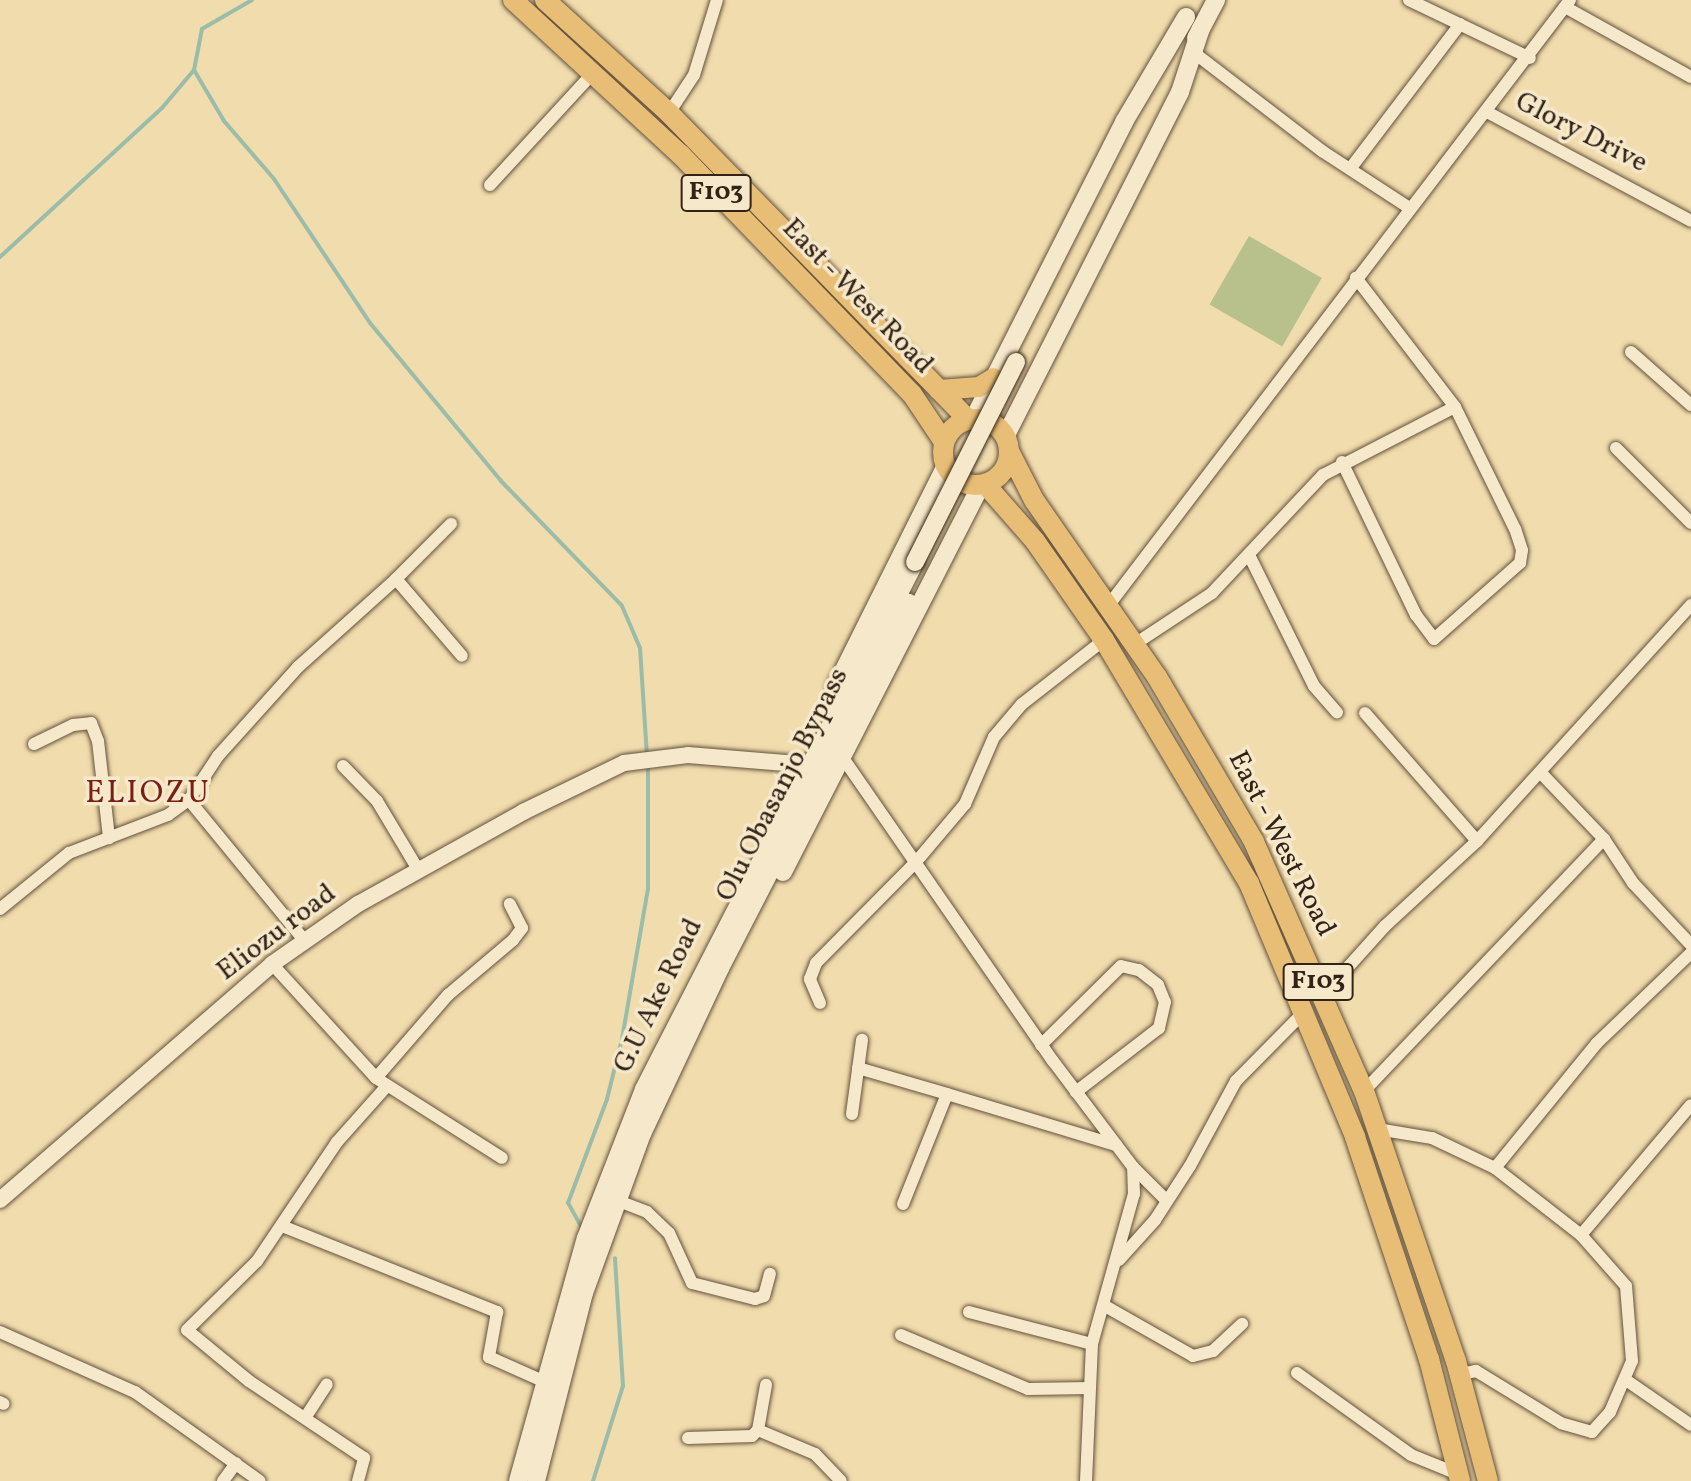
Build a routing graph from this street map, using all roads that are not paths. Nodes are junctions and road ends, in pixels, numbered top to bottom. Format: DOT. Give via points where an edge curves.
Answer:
graph roads {
  1 [pos="513,0"];
  2 [pos="545,0"];
  3 [pos="717,0"];
  4 [pos="1216,0"];
  5 [pos="1409,0"];
  6 [pos="1568,4"];
  7 [pos="1194,15"];
  8 [pos="1460,24"];
  9 [pos="1193,52"];
  10 [pos="1530,58"];
  11 [pos="594,72"];
  12 [pos="1691,77"];
  13 [pos="669,113"];
  14 [pos="1489,113"];
  15 [pos="1350,169"];
  16 [pos="490,185"];
  17 [pos="1408,207"];
  18 [pos="1691,221"];
  19 [pos="1356,278"];
  20 [pos="1631,352"];
  21 [pos="994,378"];
  22 [pos="939,390"];
  23 [pos="1691,405"];
  24 [pos="1455,407"];
  25 [pos="971,419"];
  26 [pos="944,442"];
  27 [pos="1007,444"];
  28 [pos="1616,448"];
  29 [pos="1342,462"];
  30 [pos="946,465"];
  31 [pos="983,484"];
  32 [pos="1691,523"];
  33 [pos="451,524"];
  34 [pos="1250,557"];
  35 [pos="396,579"];
  36 [pos="1691,605"];
  37 [pos="1108,606"];
  38 [pos="1104,640"];
  39 [pos="1135,644"];
  40 [pos="462,656"];
  41 [pos="1337,712"];
  42 [pos="1365,713"];
  43 [pos="34,744"];
  44 [pos="843,758"];
  45 [pos="798,764"];
  46 [pos="343,766"];
  47 [pos="1541,773"];
  48 [pos="189,800"];
  49 [pos="109,838"];
  50 [pos="1604,839"];
  51 [pos="1477,841"];
  52 [pos="916,862"];
  53 [pos="419,871"];
  54 [pos="510,904"];
  55 [pos="0,909"];
  56 [pos="305,941"];
  57 [pos="1691,945"];
  58 [pos="1691,953"];
  59 [pos="272,964"];
  60 [pos="714,964"];
  61 [pos="1324,994"];
  62 [pos="820,1003"];
  63 [pos="1305,1011"];
  64 [pos="862,1040"];
  65 [pos="1041,1045"];
  66 [pos="858,1068"];
  67 [pos="381,1082"];
  68 [pos="1364,1091"];
  69 [pos="1076,1092"];
  70 [pos="947,1094"];
  71 [pos="1691,1105"];
  72 [pos="852,1114"];
  73 [pos="1377,1129"];
  74 [pos="1116,1145"];
  75 [pos="502,1158"];
  76 [pos="1133,1167"];
  77 [pos="1495,1168"];
  78 [pos="0,1200"];
  79 [pos="616,1200"];
  80 [pos="1166,1200"];
  81 [pos="903,1204"];
  82 [pos="282,1226"];
  83 [pos="1581,1235"];
  84 [pos="1117,1263"];
  85 [pos="770,1274"];
  86 [pos="1105,1306"];
  87 [pos="969,1312"];
  88 [pos="1242,1324"];
  89 [pos="0,1332"];
  90 [pos="901,1335"];
  91 [pos="1092,1344"];
  92 [pos="1297,1373"];
  93 [pos="1460,1374"];
  94 [pos="1626,1380"];
  95 [pos="543,1381"];
  96 [pos="327,1384"];
  97 [pos="766,1385"];
  98 [pos="1090,1388"];
  99 [pos="305,1418"];
  100 [pos="1691,1425"];
  101 [pos="758,1430"];
  102 [pos="688,1438"];
  103 [pos="236,1463"];
  104 [pos="1459,1477"];
  105 [pos="223,1481"];
  106 [pos="260,1481"];
  107 [pos="358,1481"];
  108 [pos="518,1481"];
  109 [pos="536,1481"];
  110 [pos="841,1481"];
  111 [pos="1086,1481"];
  112 [pos="1488,1481"];
  1 -- 11 [label="main road, East - West Road / F103"];
  2 -- 13 [label="main road, East - West Road / F103"];
  3 -- 13 [label="street" via="694,75"];
  4 -- 7 [label="main road"];
  5 -- 8 [label="street"];
  6 -- 10 [label="street"];
  6 -- 12 [label="street"];
  7 -- 9 [label="main road"];
  7 -- 21 [label="main road" via="1130,110"];
  7 -- 60 [label="main road, Olu Obasanjo Bypass"];
  8 -- 10 [label="street"];
  8 -- 15 [label="street"];
  9 -- 15 [label="street"];
  9 -- 27 [label="main road" via="1162,128"];
  10 -- 14 [label="street"];
  11 -- 16 [label="street"];
  11 -- 26 [label="main road, East - West Road / F103" via="912,394"];
  13 -- 22 [label="main road, East - West Road / F103"];
  14 -- 17 [label="street"];
  14 -- 18 [label="street, Glory Drive"];
  15 -- 17 [label="street"];
  17 -- 19 [label="street"];
  19 -- 24 [label="street"];
  19 -- 37 [label="street"];
  20 -- 23 [label="street"];
  21 -- 22 [label="main road" via="979,387"];
  21 -- 25 [label="main road"];
  22 -- 25 [label="main road, East - West Road / F103"];
  24 -- 29 [label="street"];
  24 -- 29 [label="street" via="1522,550 1520,563 1439,639 1416,615"];
  25 -- 26 [label="main road" via="954,427"];
  25 -- 27 [label="main road, F103" via="990,422"];
  26 -- 30 [label="main road, F103"];
  27 -- 31 [label="main road" via="1002,472"];
  27 -- 37 [label="main road, East - West Road / F103" via="1034,500"];
  28 -- 32 [label="street"];
  29 -- 34 [label="street" via="1323,475"];
  30 -- 31 [label="main road, F103" via="964,482"];
  30 -- 45 [label="main road"];
  31 -- 38 [label="main road, East - West Road / F103" via="1035,541"];
  31 -- 44 [label="main road"];
  33 -- 35 [label="street"];
  34 -- 39 [label="street" via="1212,593"];
  34 -- 41 [label="street" via="1314,686"];
  35 -- 40 [label="street"];
  35 -- 48 [label="street" via="298,667 218,756"];
  36 -- 47 [label="street" via="1623,675"];
  37 -- 39 [label="main road, East - West Road / F103"];
  38 -- 52 [label="street" via="1022,704 994,737 965,804"];
  38 -- 63 [label="main road, East - West Road / F103" via="1249,883"];
  39 -- 61 [label="main road, East - West Road / F103" via="1254,842"];
  42 -- 51 [label="street"];
  43 -- 49 [label="street" via="73,725 91,723 98,741"];
  44 -- 52 [label="street"];
  44 -- 60 [label="main road" via="781,877"];
  45 -- 53 [label="street, Eliozu road" via="671,755 624,763 569,786"];
  45 -- 60 [label="main road"];
  46 -- 53 [label="street" via="377,801"];
  47 -- 50 [label="street"];
  47 -- 51 [label="street"];
  48 -- 49 [label="street" via="168,815"];
  48 -- 56 [label="street"];
  49 -- 55 [label="street" via="69,853"];
  50 -- 57 [label="street" via="1633,883"];
  50 -- 68 [label="street"];
  51 -- 61 [label="street" via="1385,926"];
  52 -- 62 [label="street" via="816,963 810,979"];
  52 -- 65 [label="street"];
  53 -- 56 [label="street, Eliozu road"];
  54 -- 67 [label="street" via="522,928 448,995"];
  56 -- 59 [label="street, Eliozu road"];
  58 -- 77 [label="street" via="1597,1043"];
  59 -- 67 [label="street"];
  59 -- 78 [label="street, Eliozu road"];
  60 -- 79 [label="main road, Olu Obasanjo Bypass"];
  60 -- 95 [label="main road, G.U Ake Road" via="623,1140"];
  61 -- 68 [label="main road, East - West Road / F103"];
  63 -- 80 [label="street" via="1236,1081"];
  63 -- 104 [label="main road, East - West Road / F103" via="1409,1293"];
  64 -- 66 [label="street"];
  65 -- 69 [label="street"];
  65 -- 69 [label="street" via="1121,966 1139,970 1158,985 1165,1002 1159,1028"];
  66 -- 70 [label="street"];
  66 -- 72 [label="street"];
  67 -- 75 [label="street"];
  67 -- 82 [label="street"];
  68 -- 73 [label="main road, East - West Road / F103"];
  69 -- 74 [label="street"];
  70 -- 74 [label="street"];
  70 -- 81 [label="street"];
  71 -- 83 [label="street"];
  73 -- 77 [label="street" via="1432,1138"];
  73 -- 93 [label="main road, East - West Road / F103"];
  74 -- 76 [label="street"];
  76 -- 80 [label="street"];
  76 -- 84 [label="street" via="1134,1194"];
  77 -- 83 [label="street"];
  79 -- 85 [label="street" via="647,1212 669,1233 692,1283 755,1299 764,1296"];
  79 -- 109 [label="main road, Olu Obasanjo Bypass" via="584,1293"];
  80 -- 84 [label="street"];
  82 -- 95 [label="street" via="497,1312 489,1357"];
  82 -- 99 [label="street" via="257,1261 187,1330"];
  83 -- 94 [label="street" via="1626,1286 1633,1341"];
  84 -- 86 [label="street"];
  86 -- 88 [label="street" via="1193,1356 1205,1356"];
  86 -- 91 [label="street"];
  87 -- 91 [label="street"];
  89 -- 103 [label="street" via="135,1392"];
  90 -- 98 [label="street" via="1028,1389"];
  91 -- 98 [label="street"];
  92 -- 104 [label="street" via="1411,1455"];
  93 -- 94 [label="street" via="1476,1371 1586,1435 1610,1412"];
  93 -- 112 [label="main road, East - West Road / F103"];
  94 -- 100 [label="street"];
  95 -- 108 [label="main road, G.U Ake Road"];
  96 -- 99 [label="street"];
  97 -- 101 [label="street"];
  98 -- 111 [label="street"];
  99 -- 107 [label="street" via="364,1458"];
  101 -- 102 [label="street" via="752,1436"];
  101 -- 110 [label="street" via="815,1454"];
  103 -- 105 [label="street"];
  103 -- 106 [label="street"];
}
